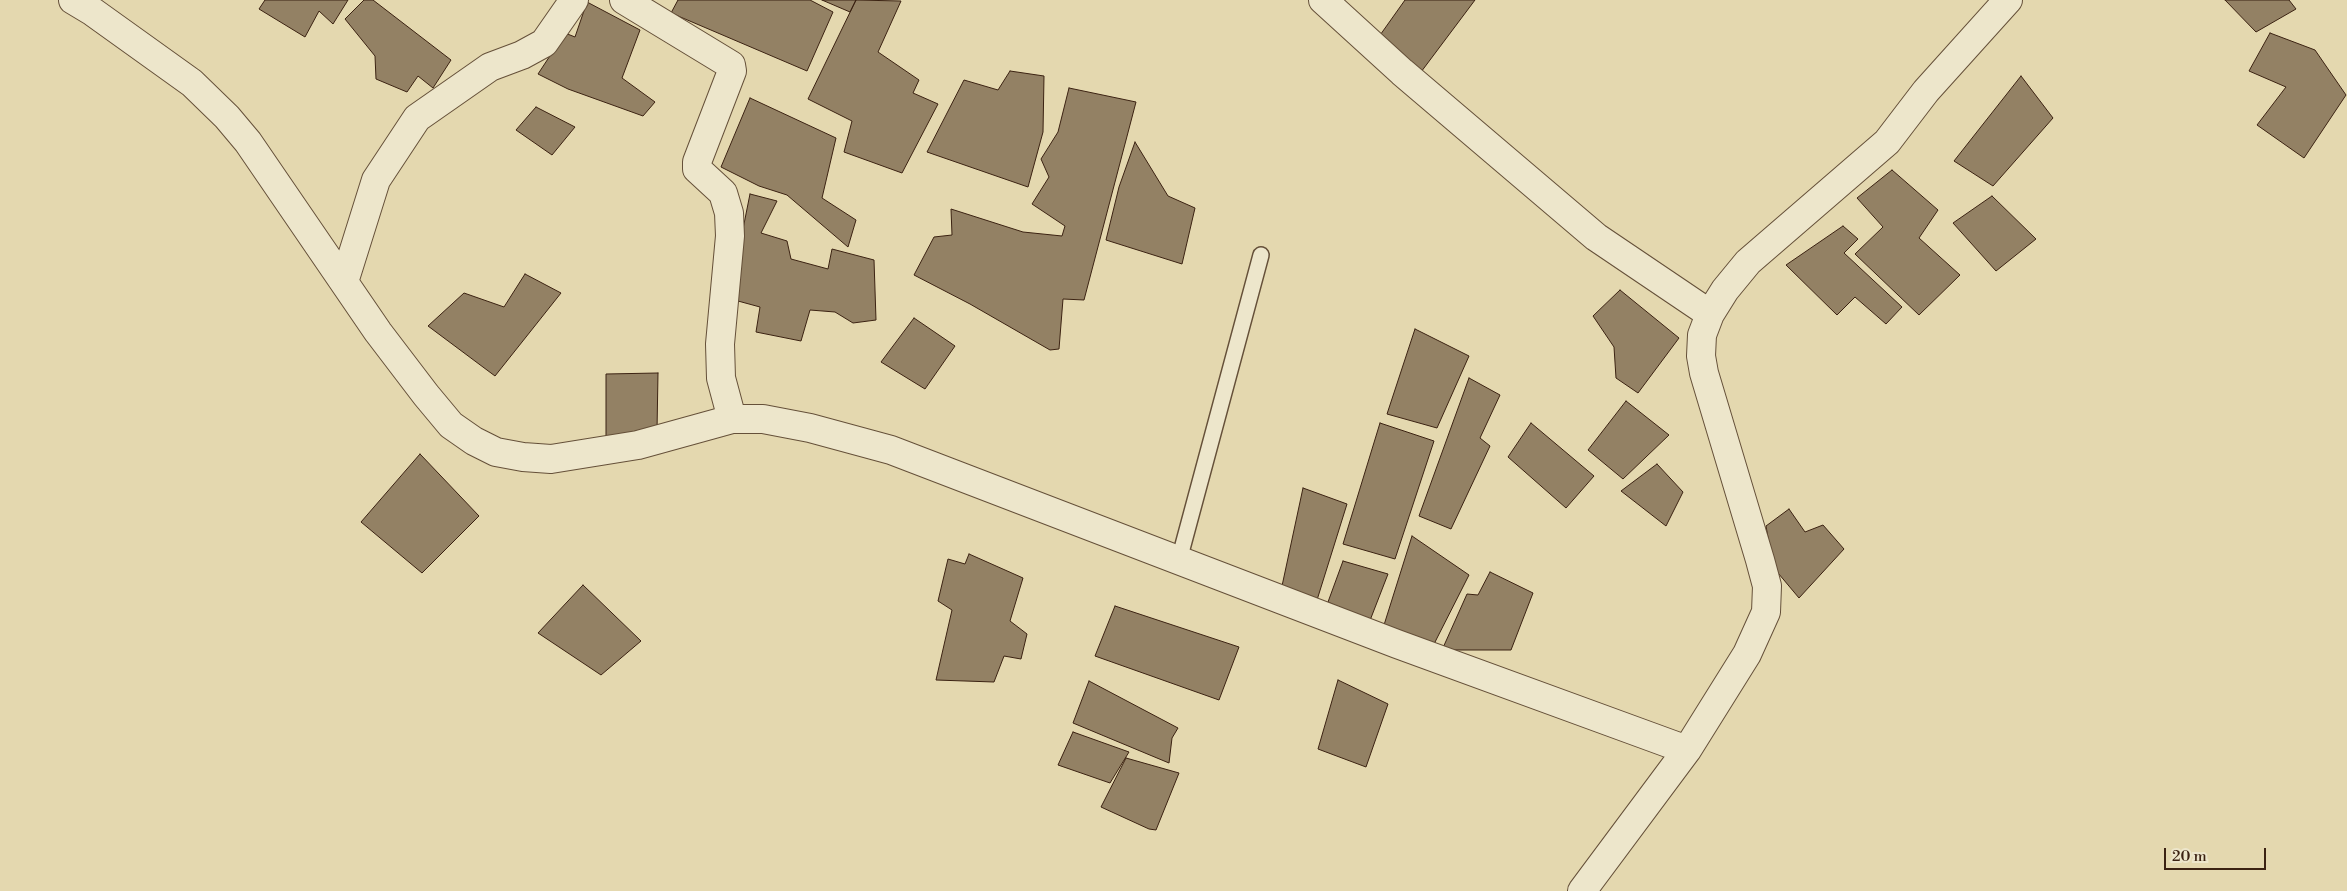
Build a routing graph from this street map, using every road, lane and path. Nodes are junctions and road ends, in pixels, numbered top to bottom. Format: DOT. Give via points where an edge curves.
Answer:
graph roads {
  1 [pos="72,0"];
  2 [pos="574,0"];
  3 [pos="624,0"];
  4 [pos="1323,0"];
  5 [pos="2008,0"];
  6 [pos="1260,255"];
  7 [pos="344,282"];
  8 [pos="1710,314"];
  9 [pos="732,419"];
  10 [pos="1179,560"];
  11 [pos="1687,750"];
  12 [pos="1582,891"];
  1 -- 7 [label="street" via="192,83 227,117 248,142"];
  2 -- 7 [label="street" via="544,43 490,66 417,118 376,180"];
  3 -- 9 [label="street" via="730,65 732,72 696,162 697,169 723,193 729,213 730,236 720,344 722,378"];
  4 -- 8 [label="street" via="1402,72 1596,237"];
  5 -- 8 [label="street" via="1926,91 1887,142 1748,262"];
  6 -- 10 [label="lane"];
  7 -- 9 [label="street" via="378,332 451,425 496,452 523,458 551,459 638,445"];
  8 -- 11 [label="street" via="1702,335 1704,374 1767,586 1766,612 1747,654"];
  9 -- 10 [label="street" via="763,419 810,428 891,450"];
  10 -- 11 [label="street" via="1396,644"];
  11 -- 12 [label="street"];
}
